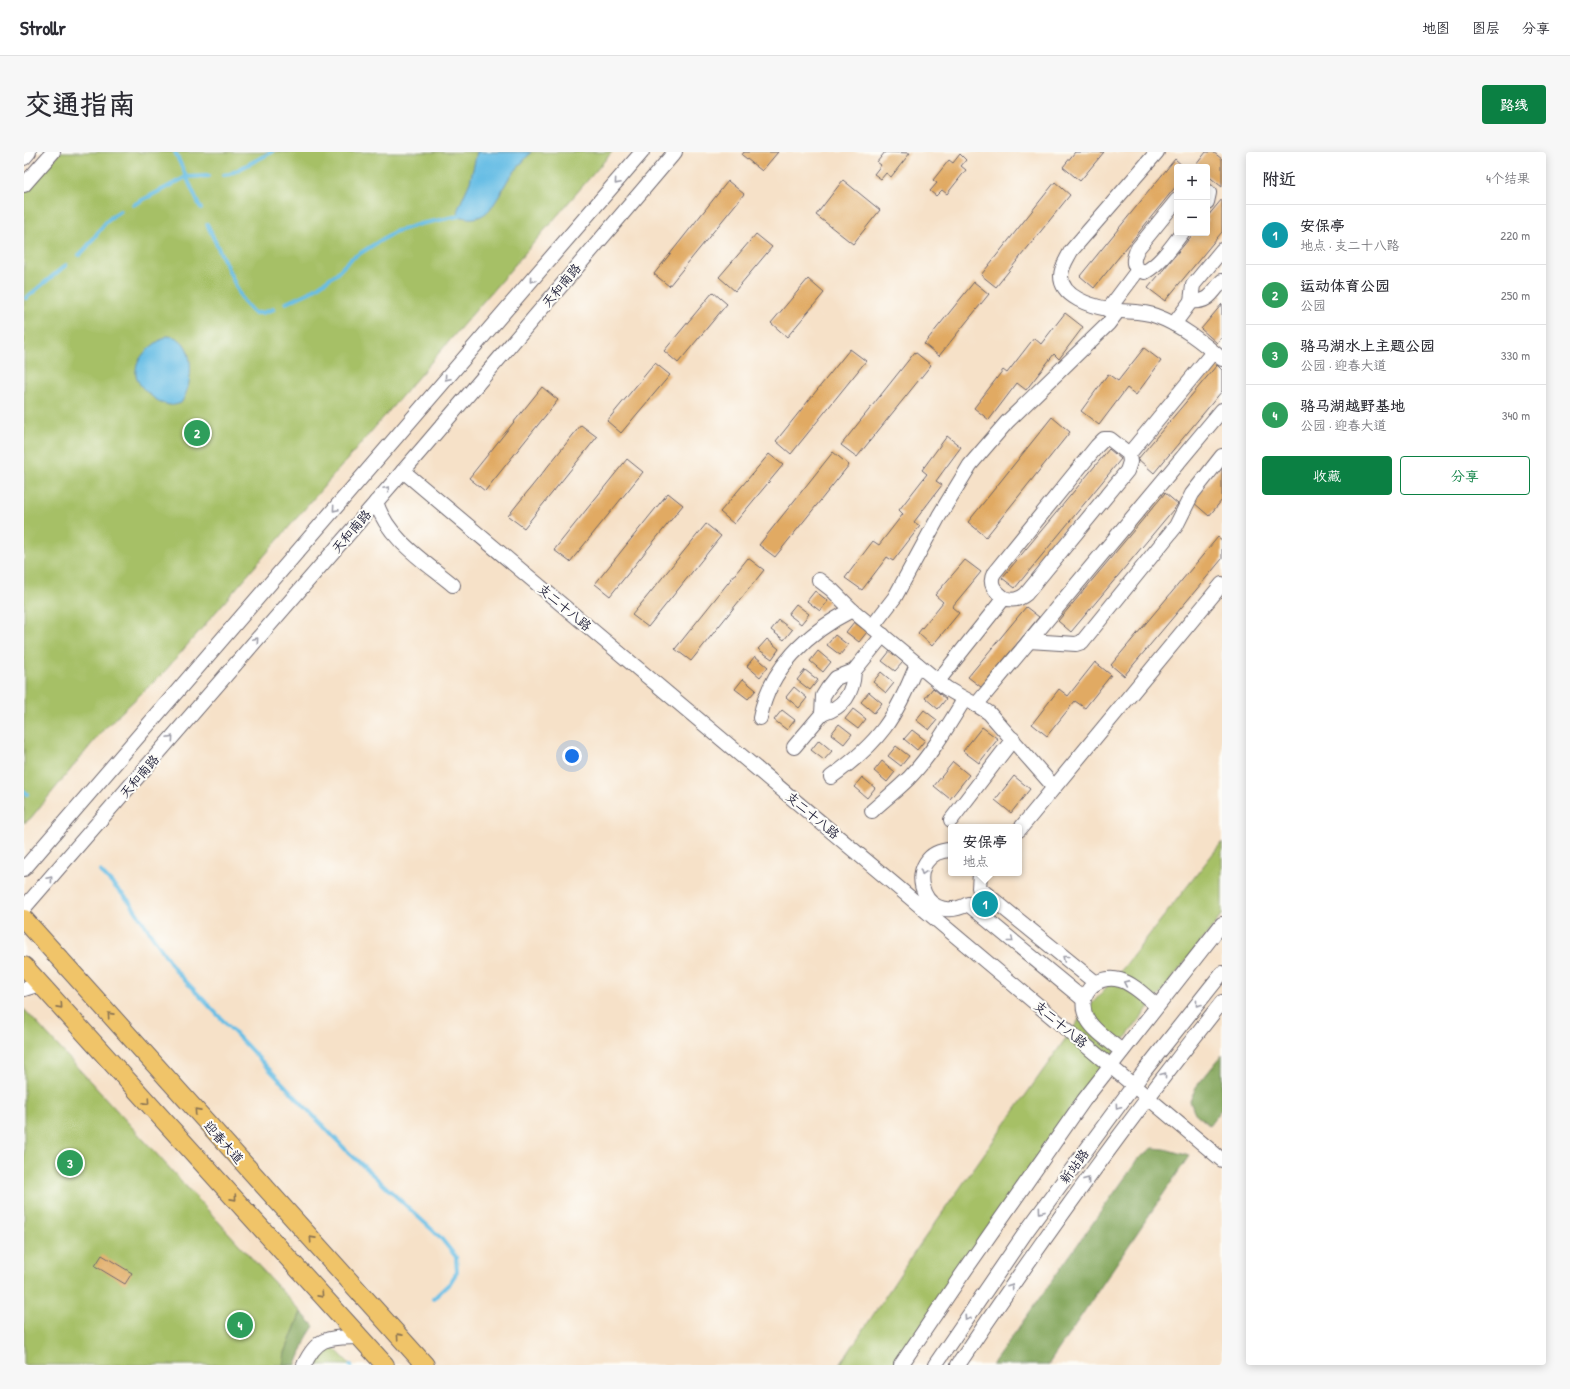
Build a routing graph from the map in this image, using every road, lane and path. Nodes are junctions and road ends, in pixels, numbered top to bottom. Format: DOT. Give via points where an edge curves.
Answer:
graph roads {
  1 [pos="29,152"];
  2 [pos="52,152"];
  3 [pos="642,152"];
  4 [pos="675,152"];
  5 [pos="1156,152"];
  6 [pos="24,158"];
  7 [pos="24,185"];
  8 [pos="1174,204"];
  9 [pos="1180,236"];
  10 [pos="1222,250"];
  11 [pos="1138,270"];
  12 [pos="1222,281"];
  13 [pos="1191,301"];
  14 [pos="1113,310"];
  15 [pos="1174,324"];
  16 [pos="1217,356"];
  17 [pos="1222,410"];
  18 [pos="1129,454"];
  19 [pos="1222,456"];
  20 [pos="403,471"];
  21 [pos="376,502"];
  22 [pos="819,580"];
  23 [pos="1222,584"];
  24 [pos="453,585"];
  25 [pos="1004,598"];
  26 [pos="852,610"];
  27 [pos="878,631"];
  28 [pos="1029,642"];
  29 [pos="917,664"];
  30 [pos="854,671"];
  31 [pos="938,681"];
  32 [pos="970,702"];
  33 [pos="822,714"];
  34 [pos="760,718"];
  35 [pos="1013,739"];
  36 [pos="794,747"];
  37 [pos="831,777"];
  38 [pos="1054,787"];
  39 [pos="872,811"];
  40 [pos="951,820"];
  41 [pos="1022,826"];
  42 [pos="948,850"];
  43 [pos="24,869"];
  44 [pos="980,876"];
  45 [pos="979,888"];
  46 [pos="968,904"];
  47 [pos="24,908"];
  48 [pos="1006,910"];
  49 [pos="24,919"];
  50 [pos="1222,924"];
  51 [pos="994,925"];
  52 [pos="1046,942"];
  53 [pos="1033,958"];
  54 [pos="24,966"];
  55 [pos="1222,973"];
  56 [pos="1096,983"];
  57 [pos="32,986"];
  58 [pos="1083,999"];
  59 [pos="1222,1002"];
  60 [pos="1157,1006"];
  61 [pos="1122,1051"];
  62 [pos="1110,1066"];
  63 [pos="1134,1086"];
  64 [pos="1148,1097"];
  65 [pos="1222,1160"];
  66 [pos="360,1337"];
  67 [pos="304,1365"];
  68 [pos="385,1365"];
  69 [pos="425,1365"];
  70 [pos="901,1365"];
  71 [pos="935,1365"];
  72 [pos="958,1365"];
  1 -- 6 [label="street"];
  2 -- 7 [label="street"];
  3 -- 43 [label="street, 天和南路, one-way"];
  4 -- 20 [label="street, 天和南路"];
  5 -- 14 [label="street" via="1071,251 1064,264 1062,284 1069,292 1078,299"];
  8 -- 11 [label="street" via="1138,248 1134,256 1134,265"];
  9 -- 11 [label="street" via="1153,268 1146,272"];
  10 -- 13 [label="street" via="1193,285"];
  11 -- 14 [label="street"];
  12 -- 13 [label="street" via="1208,299"];
  13 -- 15 [label="street"];
  14 -- 15 [label="street" via="1155,315"];
  14 -- 27 [label="street" via="1108,324 1007,422 970,465 939,516"];
  15 -- 16 [label="street"];
  16 -- 18 [label="street"];
  17 -- 28 [label="street"];
  18 -- 25 [label="street" via="1127,471 1026,594 1017,599"];
  18 -- 25 [label="street" via="1110,439 1104,439 1097,446 994,573 991,578 993,588"];
  19 -- 28 [label="street" via="1192,494 1176,526 1082,642"];
  21 -- 20 [label="street, 天和南路, one-way"];
  20 -- 62 [label="street, 支二十八路"];
  21 -- 24 [label="street" via="380,513 397,538"];
  47 -- 21 [label="street, 天和南路, one-way"];
  22 -- 26 [label="street"];
  23 -- 38 [label="street"];
  25 -- 31 [label="street"];
  26 -- 27 [label="street"];
  26 -- 34 [label="street" via="831,620 795,652 770,687"];
  27 -- 29 [label="street"];
  27 -- 30 [label="street"];
  28 -- 32 [label="street"];
  29 -- 31 [label="street"];
  29 -- 37 [label="street" via="890,722 859,756"];
  30 -- 33 [label="street" via="854,683 843,703"];
  30 -- 33 [label="street" via="836,678 828,688 823,696"];
  31 -- 32 [label="street"];
  32 -- 35 [label="street" via="989,713"];
  32 -- 39 [label="street" via="947,727 919,766 895,792"];
  33 -- 36 [label="street"];
  35 -- 38 [label="street"];
  35 -- 40 [label="street"];
  38 -- 41 [label="street"];
  42 -- 46 [label="street, one-way" via="935,854 923,867 923,892 933,905 942,909 951,910"];
  44 -- 45 [label="street"];
  45 -- 46 [label="street"];
  45 -- 48 [label="street"];
  46 -- 51 [label="street"];
  48 -- 51 [label="street"];
  48 -- 52 [label="street"];
  69 -- 49 [label="main road, 迎春大道, one-way"];
  50 -- 60 [label="street"];
  51 -- 53 [label="street, one-way"];
  52 -- 53 [label="street"];
  56 -- 52 [label="street, one-way"];
  53 -- 58 [label="street"];
  54 -- 57 [label="main road"];
  55 -- 63 [label="street, 新站路, one-way"];
  56 -- 58 [label="street"];
  60 -- 56 [label="street, one-way" via="1130,984 1106,979"];
  57 -- 66 [label="main road, one-way"];
  58 -- 61 [label="street" via="1082,1006 1091,1025"];
  64 -- 59 [label="street, 新站路, one-way"];
  60 -- 61 [label="street"];
  61 -- 62 [label="street"];
  62 -- 63 [label="street, 支二十八路"];
  62 -- 70 [label="street" via="965,1269"];
  63 -- 64 [label="street, 支二十八路"];
  63 -- 71 [label="street, 新站路, one-way" via="1028,1229"];
  64 -- 65 [label="street, 支二十八路"];
  72 -- 64 [label="street, 新站路, one-way" via="1020,1273"];
  66 -- 67 [label="street" via="325,1339 314,1348"];
  66 -- 68 [label="main road"];
}
